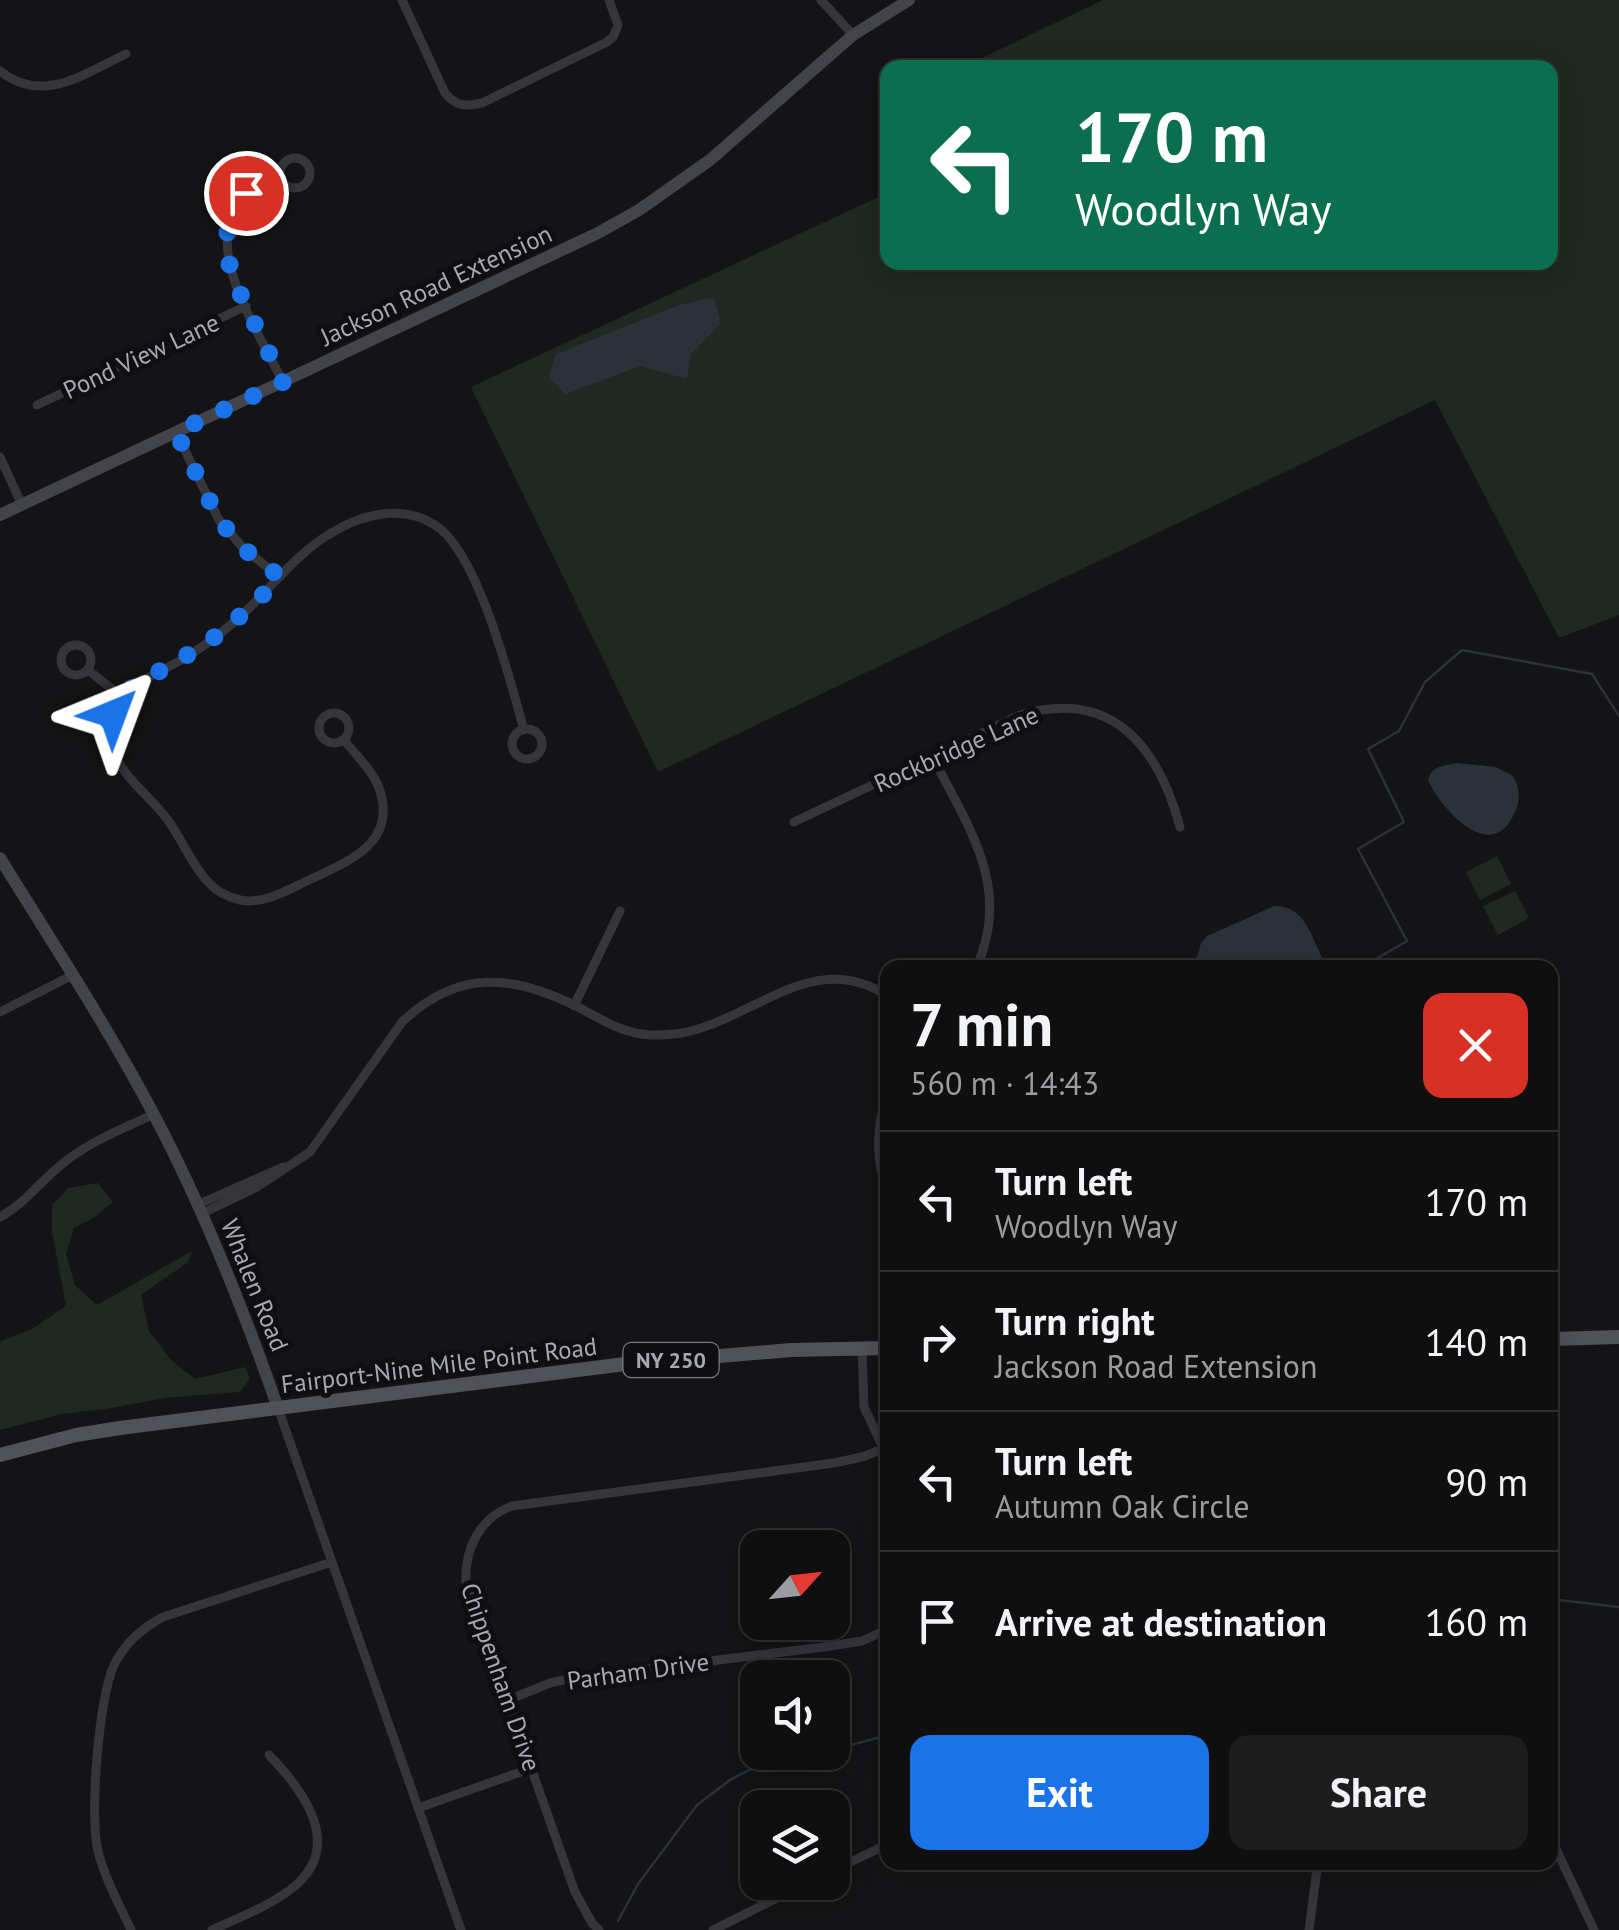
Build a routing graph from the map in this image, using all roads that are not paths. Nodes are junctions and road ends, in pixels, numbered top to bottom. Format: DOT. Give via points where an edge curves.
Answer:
graph roads {
  1 [pos="402,0"];
  2 [pos="609,0"];
  3 [pos="821,0"];
  4 [pos="909,0"];
  5 [pos="853,35"];
  6 [pos="126,54"];
  7 [pos="0,71"];
  8 [pos="280,172"];
  9 [pos="246,306"];
  10 [pos="283,382"];
  11 [pos="37,405"];
  12 [pos="176,432"];
  13 [pos="0,457"];
  14 [pos="22,505"];
  15 [pos="0,515"];
  16 [pos="280,577"];
  17 [pos="88,670"];
  18 [pos="122,697"];
  19 [pos="524,730"];
  20 [pos="344,740"];
  21 [pos="933,758"];
  22 [pos="794,822"];
  23 [pos="1180,827"];
  24 [pos="0,858"];
  25 [pos="620,911"];
  26 [pos="979,960"];
  27 [pos="72,976"];
  28 [pos="880,992"];
  29 [pos="574,1006"];
  30 [pos="0,1012"];
  31 [pos="154,1114"];
  32 [pos="880,1125"];
  33 [pos="880,1165"];
  34 [pos="199,1209"];
  35 [pos="0,1217"];
  36 [pos="1619,1336"];
  37 [pos="1558,1339"];
  38 [pos="862,1348"];
  39 [pos="880,1348"];
  40 [pos="278,1408"];
  41 [pos="880,1443"];
  42 [pos="0,1455"];
  43 [pos="880,1455"];
  44 [pos="332,1562"];
  45 [pos="880,1632"];
  46 [pos="508,1700"];
  47 [pos="269,1755"];
  48 [pos="532,1768"];
  49 [pos="418,1808"];
  50 [pos="880,1848"];
  51 [pos="1558,1853"];
  52 [pos="850,1862"];
  53 [pos="1317,1870"];
  54 [pos="774,1900"];
  55 [pos="131,1930"];
  56 [pos="212,1930"];
  57 [pos="462,1930"];
  58 [pos="599,1930"];
  59 [pos="713,1930"];
  60 [pos="1308,1930"];
  61 [pos="1594,1930"];
  1 -- 2 [label="street" via="445,93 464,106 607,42 618,25"];
  3 -- 5 [label="street"];
  4 -- 5 [label="street, Jackson Road Extension"];
  5 -- 10 [label="street, Jackson Road Extension" via="710,160 639,210"];
  6 -- 7 [label="street" via="41,88"];
  8 -- 9 [label="street" via="246,193 227,231 227,259"];
  9 -- 10 [label="street"];
  9 -- 11 [label="street, Pond View Lane"];
  10 -- 12 [label="street, Jackson Road Extension"];
  12 -- 14 [label="street, Jackson Road Extension"];
  12 -- 16 [label="street" via="219,520"];
  13 -- 14 [label="street"];
  14 -- 15 [label="street, Jackson Road Extension"];
  16 -- 18 [label="street" via="206,644"];
  16 -- 19 [label="street" via="311,546 358,520 388,513 435,524 455,546 484,604"];
  17 -- 18 [label="street"];
  18 -- 20 [label="street" via="110,728 115,756 210,884 238,900 274,896 342,864 374,840 382,816 379,786"];
  21 -- 22 [label="street, Rockbridge Lane"];
  21 -- 23 [label="street, Rockbridge Lane" via="1020,716 1083,709 1138,739"];
  21 -- 26 [label="street" via="984,862 990,908"];
  24 -- 27 [label="street, Whalen Road"];
  25 -- 29 [label="street"];
  27 -- 30 [label="street"];
  27 -- 31 [label="street, Whalen Road"];
  28 -- 29 [label="street" via="841,980 802,982 700,1029 652,1036"];
  29 -- 34 [label="street" via="532,987 493,980 434,996 402,1022 300,1160"];
  31 -- 34 [label="street, Whalen Road"];
  31 -- 35 [label="street" via="62,1164"];
  32 -- 33 [label="street"];
  34 -- 40 [label="street, Whalen Road"];
  36 -- 37 [label="main road"];
  38 -- 39 [label="main road, Fairport-Nine Mile Point Road / NY 250"];
  38 -- 40 [label="main road, Fairport-Nine Mile Point Road / NY 250" via="625,1364"];
  38 -- 41 [label="street" via="864,1406"];
  40 -- 42 [label="main road, Fairport-Nine Mile Point Road / NY 250" via="91,1433"];
  40 -- 44 [label="street, Whalen Road"];
  43 -- 46 [label="street, Chippenham Drive" via="534,1502 496,1513 472,1542 466,1584"];
  44 -- 49 [label="street, Whalen Road"];
  44 -- 55 [label="street" via="148,1625 114,1665 93,1820 103,1870"];
  45 -- 46 [label="street, Parham Drive" via="842,1644 572,1678"];
  46 -- 48 [label="street, Chippenham Drive"];
  47 -- 56 [label="street" via="310,1808 316,1850 291,1889"];
  48 -- 49 [label="street"];
  48 -- 58 [label="street, Chippenham Drive" via="575,1892"];
  49 -- 57 [label="street, Whalen Road"];
  50 -- 52 [label="street"];
  51 -- 61 [label="street"];
  53 -- 60 [label="street"];
  54 -- 59 [label="street"];
}
